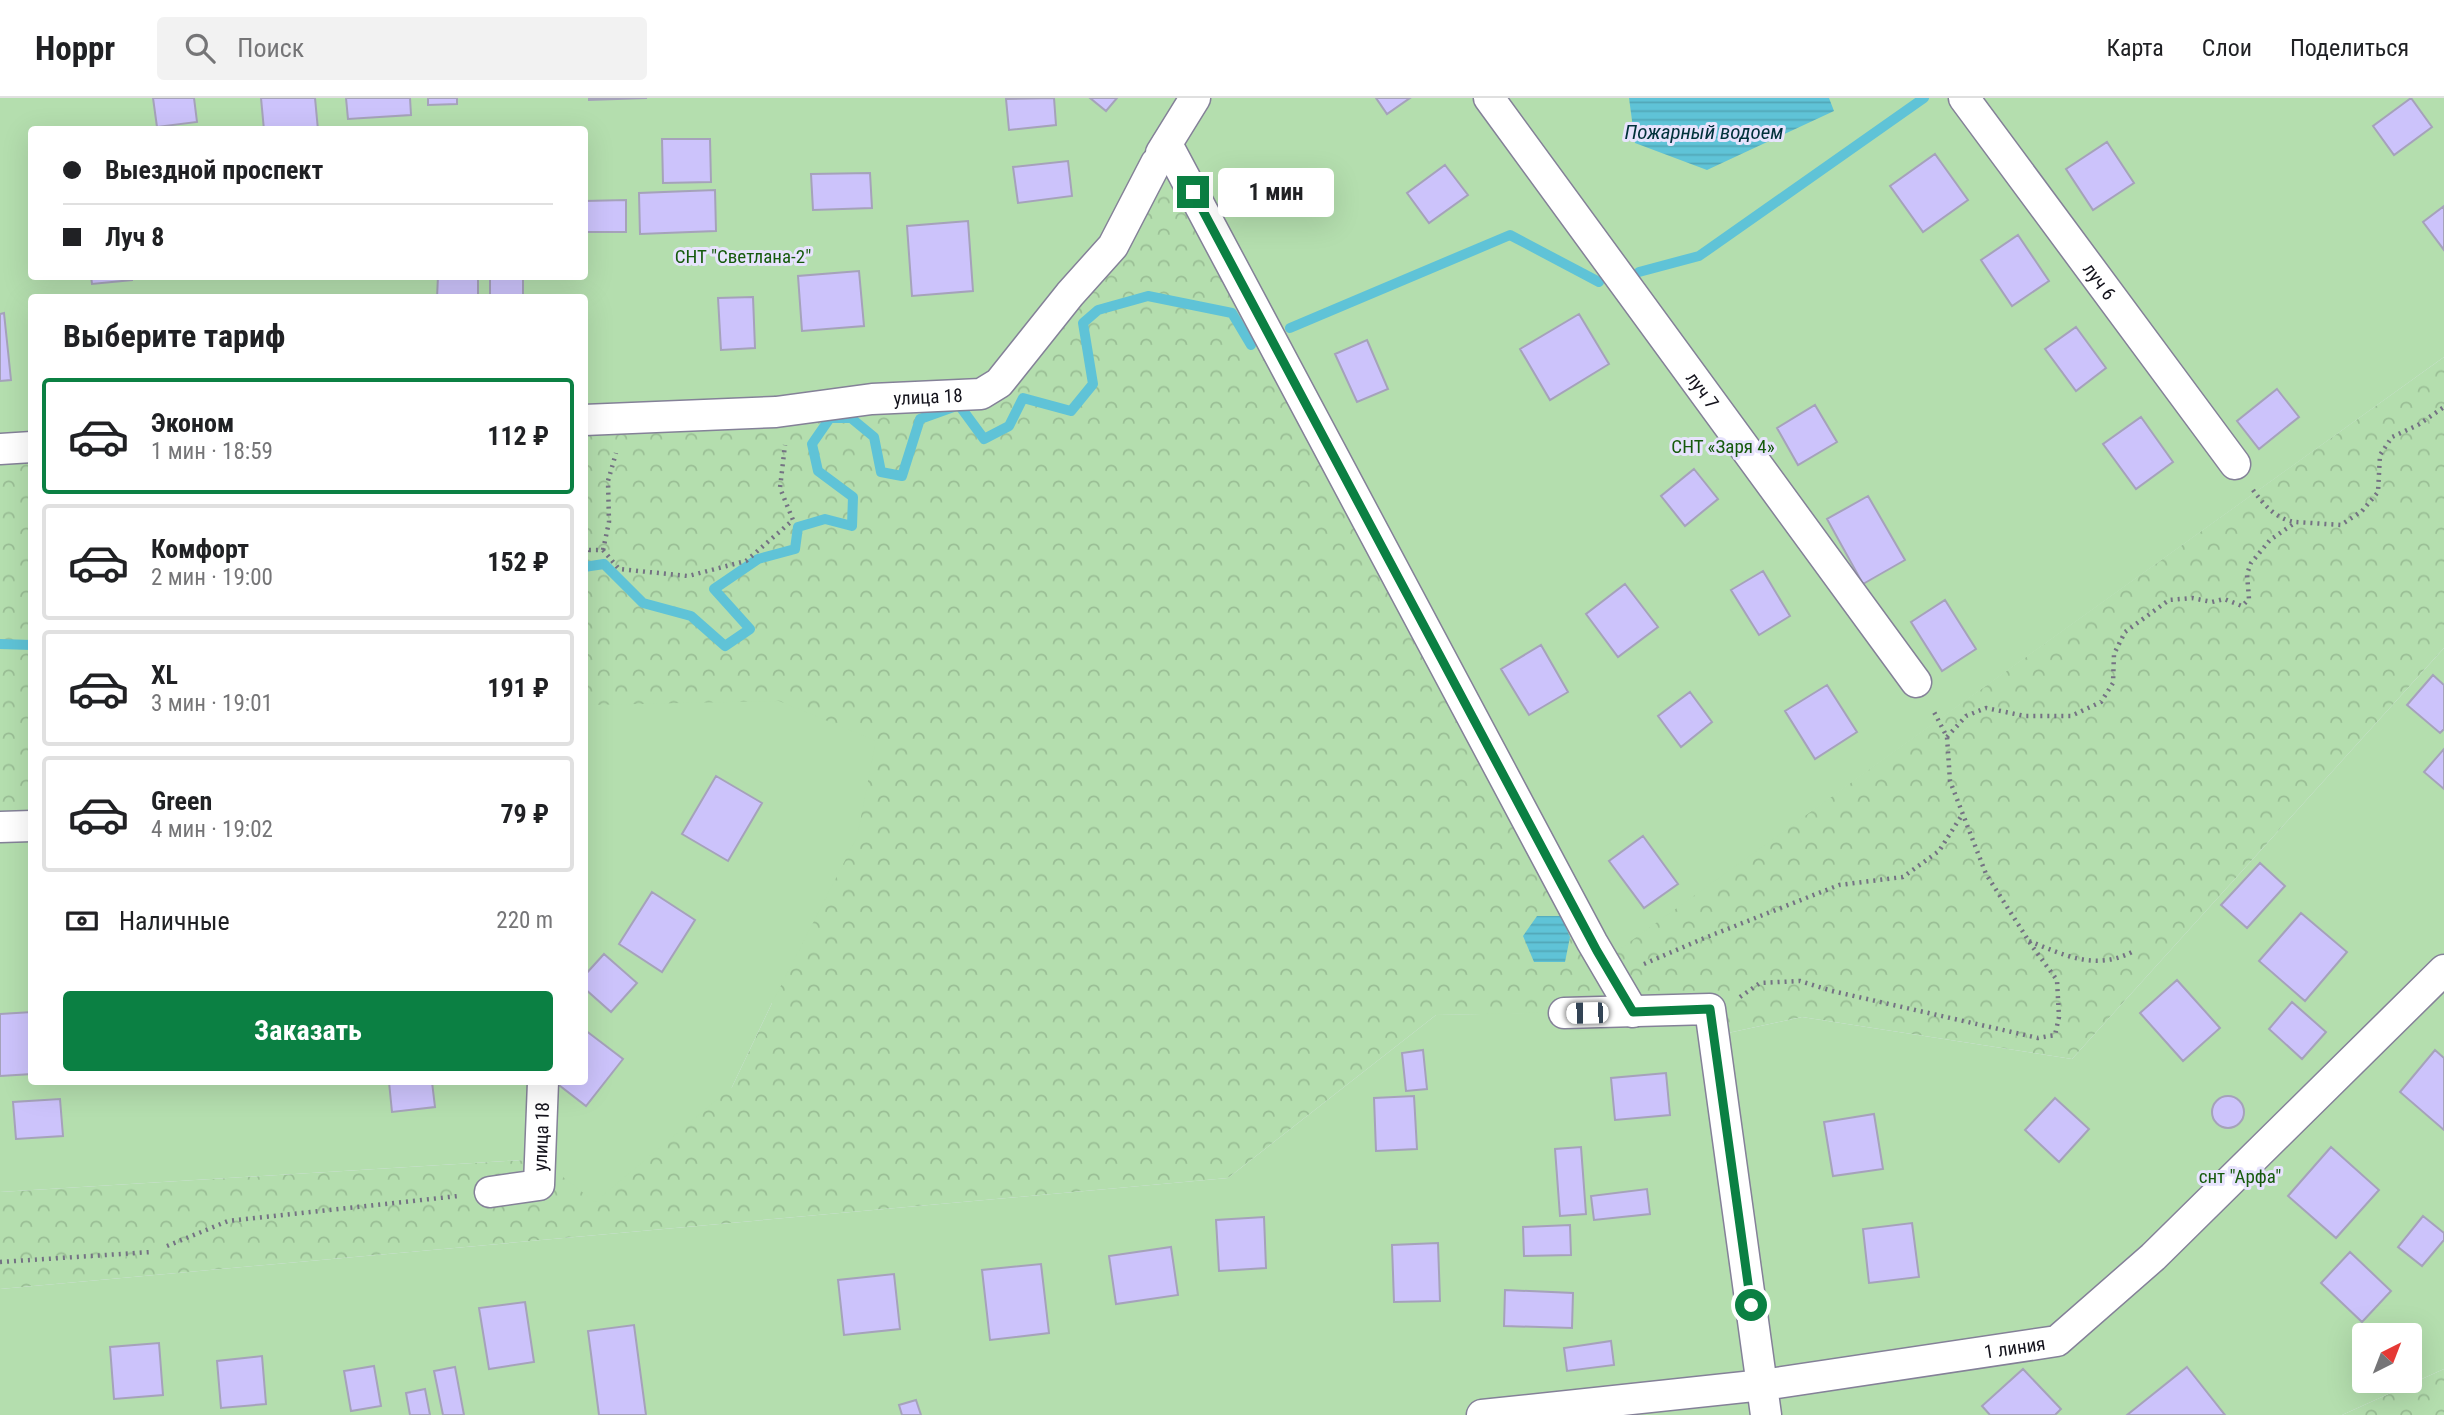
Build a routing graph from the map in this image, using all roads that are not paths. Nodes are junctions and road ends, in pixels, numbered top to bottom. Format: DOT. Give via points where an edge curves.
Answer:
graph roads {
  1 [pos="1195,98"];
  2 [pos="1489,98"];
  3 [pos="1964,98"];
  4 [pos="1161,153"];
  5 [pos="588,420"];
  6 [pos="28,447"];
  7 [pos="0,449"];
  8 [pos="2235,464"];
  9 [pos="1916,682"];
  10 [pos="28,826"];
  11 [pos="0,827"];
  12 [pos="2444,970"];
  13 [pos="1633,1012"];
  14 [pos="1564,1013"];
  15 [pos="543,1085"];
  16 [pos="490,1192"];
  17 [pos="1763,1385"];
  18 [pos="1482,1415"];
  19 [pos="1766,1415"];
  1 -- 4 [label="street, улица 18"];
  2 -- 9 [label="street, луч 7"];
  3 -- 8 [label="street, луч 6"];
  4 -- 5 [label="street, улица 18" via="1113,246 999,383 981,394 872,399 789,411"];
  4 -- 13 [label="street"];
  6 -- 7 [label="street"];
  10 -- 11 [label="street"];
  12 -- 17 [label="street, 1 линия" via="2153,1256 2057,1341"];
  13 -- 14 [label="street"];
  13 -- 17 [label="street" via="1710,1009"];
  15 -- 16 [label="street, улица 18" via="539,1185"];
  17 -- 18 [label="street, 1 линия"];
  17 -- 19 [label="street"];
}
